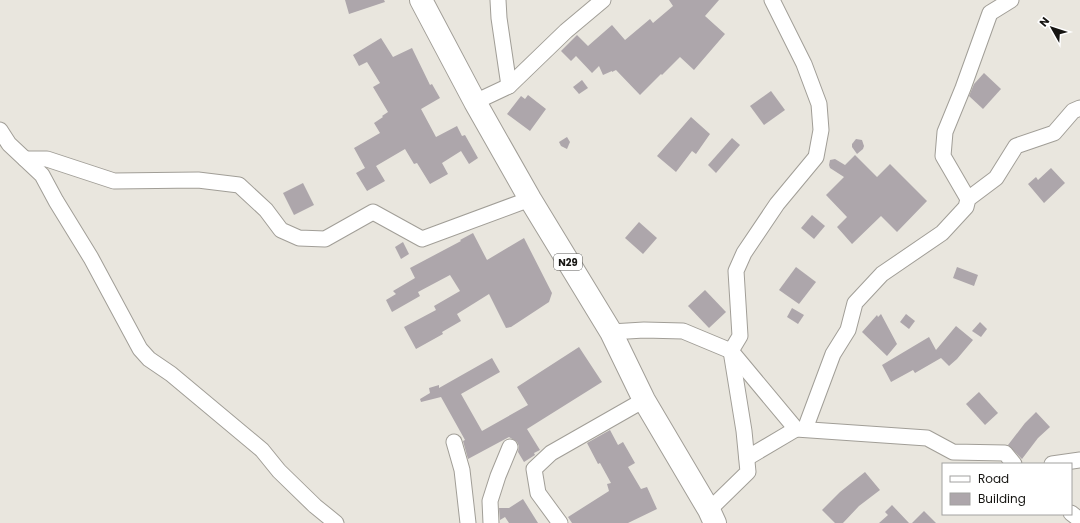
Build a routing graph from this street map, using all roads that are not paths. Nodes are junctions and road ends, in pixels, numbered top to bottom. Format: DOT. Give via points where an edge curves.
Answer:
graph roads {
  1 [pos="421,0"];
  2 [pos="498,0"];
  3 [pos="603,0"];
  4 [pos="772,0"];
  5 [pos="1011,0"];
  6 [pos="509,86"];
  7 [pos="475,102"];
  8 [pos="1080,108"];
  9 [pos="0,130"];
  10 [pos="25,159"];
  11 [pos="530,199"];
  12 [pos="968,199"];
  13 [pos="611,332"];
  14 [pos="731,351"];
  15 [pos="644,400"];
  16 [pos="800,429"];
  17 [pos="454,442"];
  18 [pos="510,447"];
  19 [pos="747,458"];
  20 [pos="1080,460"];
  21 [pos="1013,463"];
  22 [pos="1059,463"];
  23 [pos="712,516"];
  24 [pos="336,523"];
  25 [pos="468,523"];
  26 [pos="491,523"];
  27 [pos="560,523"];
  1 -- 7 [label="main road, N29"];
  2 -- 6 [label="street"];
  3 -- 6 [label="street" via="566,31"];
  4 -- 14 [label="street" via="804,64 819,104 821,130 816,157 777,204 744,253 736,271 740,336"];
  5 -- 12 [label="street" via="990,13 945,132 943,156"];
  6 -- 7 [label="street"];
  7 -- 11 [label="main road, N29"];
  8 -- 12 [label="street" via="1073,111 1054,133 1016,146 996,178"];
  9 -- 10 [label="street" via="9,144"];
  10 -- 11 [label="street" via="47,159 114,181 198,180 239,185 266,210 281,230 299,238 325,239 373,212 422,239"];
  10 -- 24 [label="street" via="42,175 140,348 149,359 171,374 262,450 279,471"];
  11 -- 13 [label="main road, N29"];
  12 -- 16 [label="street" via="966,207 942,233 882,274 855,303 848,330 833,354"];
  13 -- 14 [label="street" via="683,331"];
  13 -- 15 [label="main road, N29"];
  14 -- 16 [label="street"];
  14 -- 19 [label="street"];
  15 -- 23 [label="main road, N29"];
  15 -- 27 [label="street" via="551,453 534,469 538,493"];
  16 -- 19 [label="street"];
  16 -- 21 [label="street" via="927,438 953,452 1005,453"];
  17 -- 25 [label="street" via="462,470"];
  18 -- 26 [label="street" via="490,501"];
  19 -- 23 [label="street" via="748,472"];
  20 -- 22 [label="street"];
}
